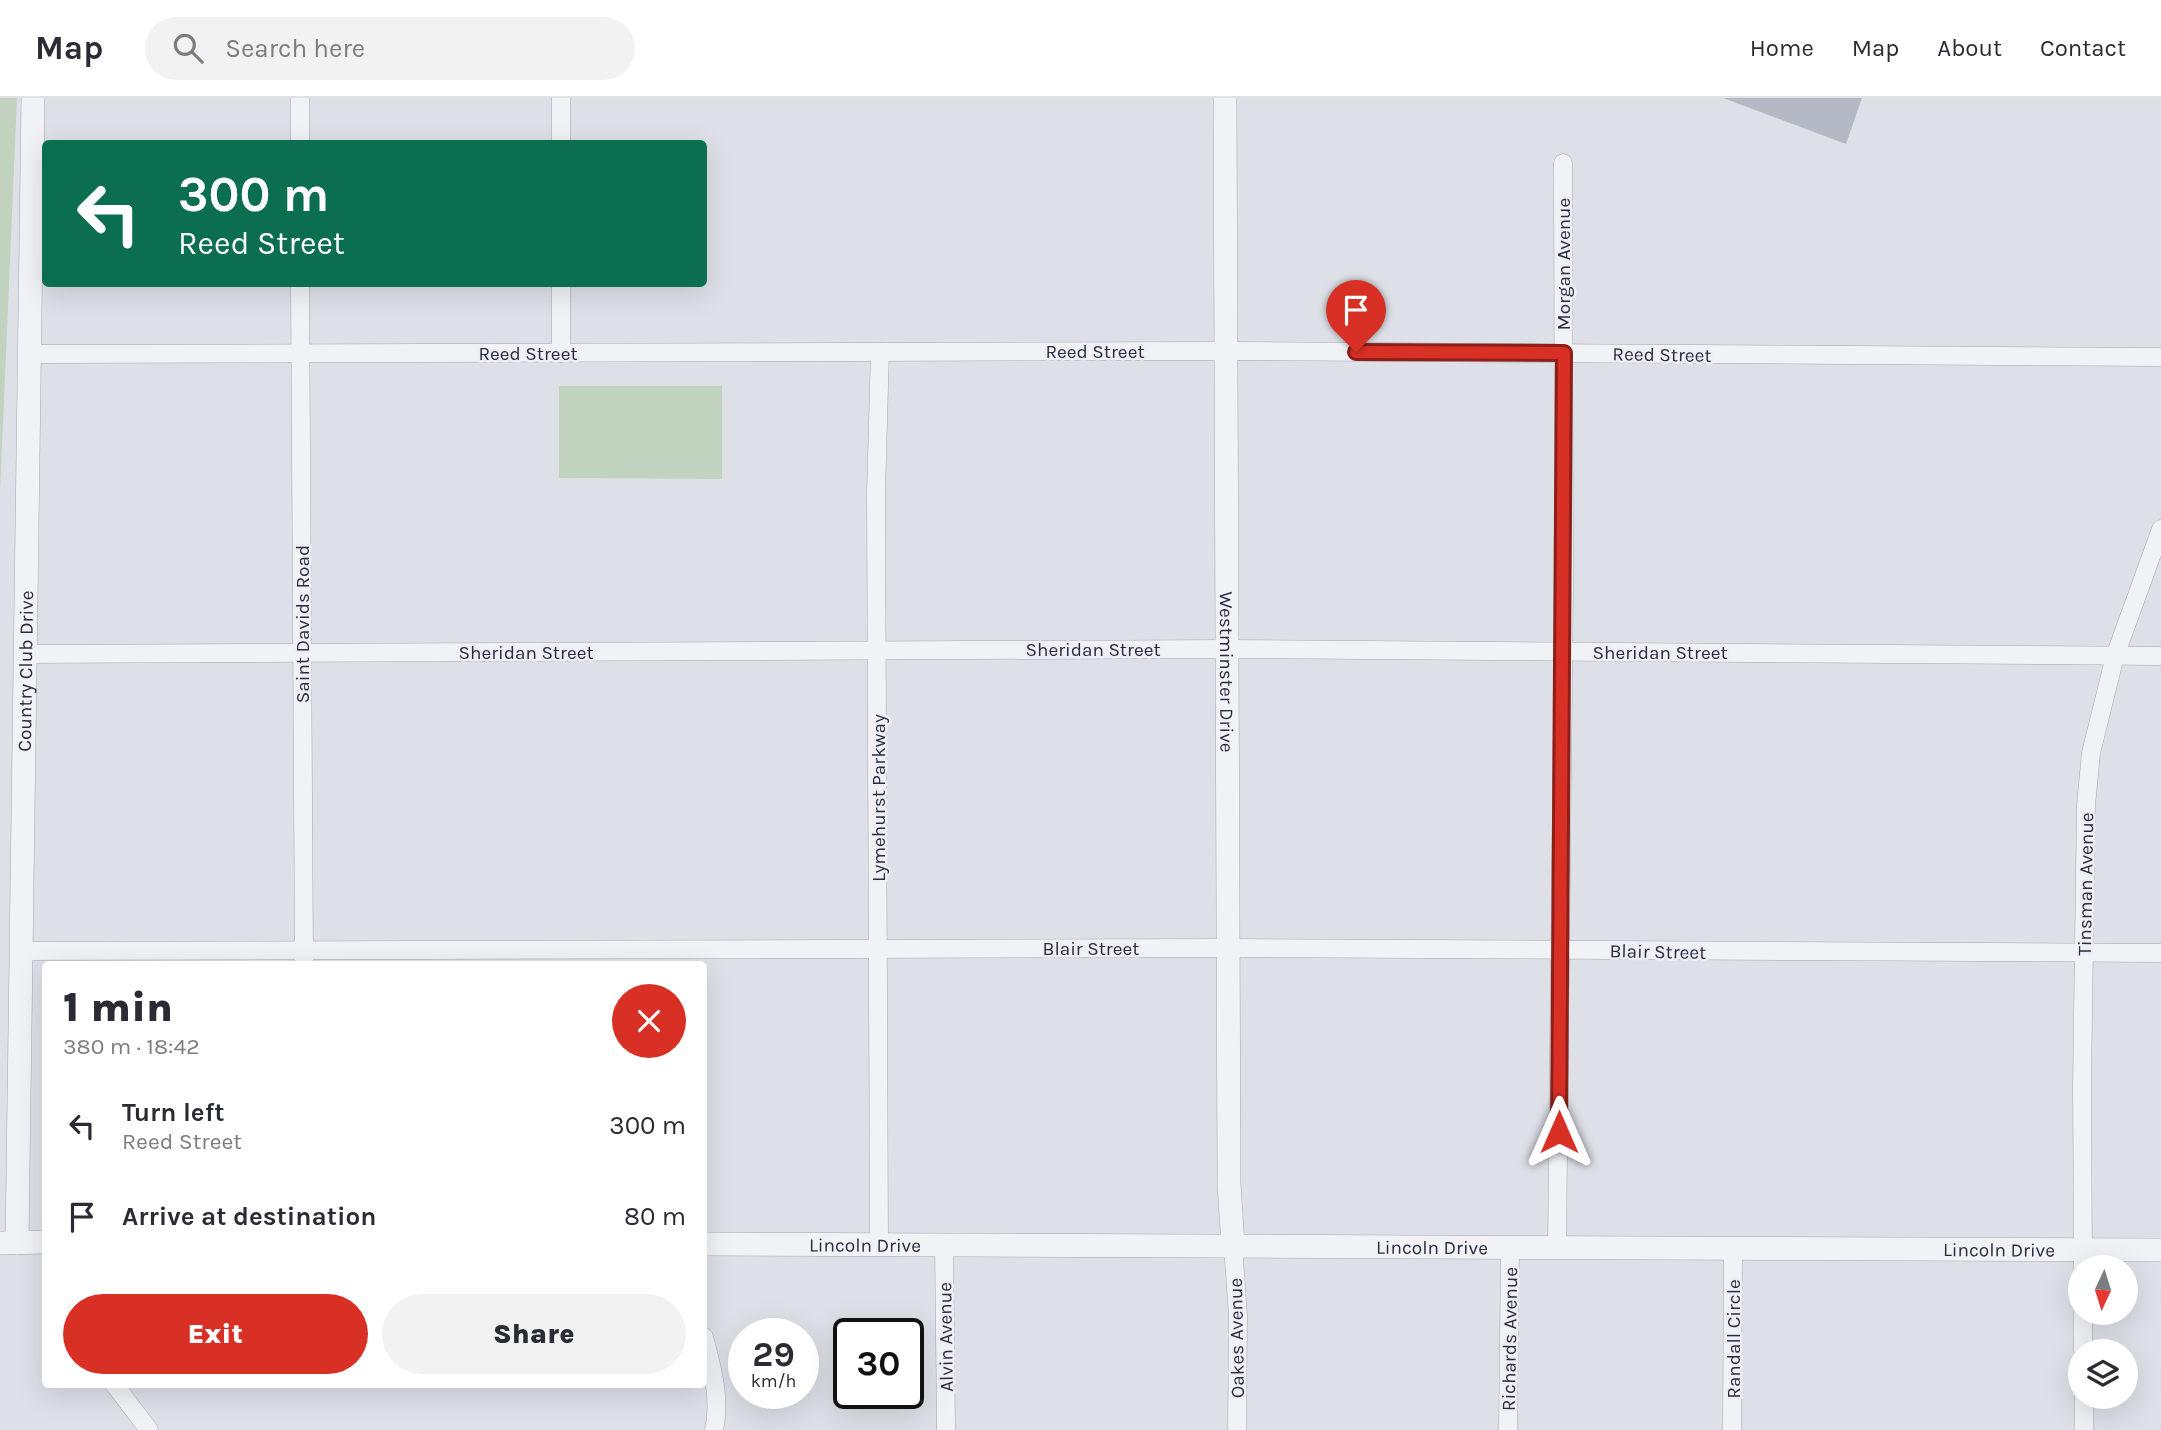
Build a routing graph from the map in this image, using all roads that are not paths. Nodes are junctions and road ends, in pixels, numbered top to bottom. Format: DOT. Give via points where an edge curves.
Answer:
graph roads {
  1 [pos="33,98"];
  2 [pos="300,98"];
  3 [pos="561,98"];
  4 [pos="1225,98"];
  5 [pos="300,140"];
  6 [pos="561,140"];
  7 [pos="1563,163"];
  8 [pos="300,287"];
  9 [pos="561,287"];
  10 [pos="1226,351"];
  11 [pos="880,352"];
  12 [pos="561,353"];
  13 [pos="1564,353"];
  14 [pos="29,354"];
  15 [pos="301,354"];
  16 [pos="2161,357"];
  17 [pos="2161,529"];
  18 [pos="1227,649"];
  19 [pos="877,651"];
  20 [pos="1563,651"];
  21 [pos="302,653"];
  22 [pos="24,654"];
  23 [pos="2115,656"];
  24 [pos="2161,656"];
  25 [pos="878,948"];
  26 [pos="1228,948"];
  27 [pos="1560,950"];
  28 [pos="21,951"];
  29 [pos="2084,953"];
  30 [pos="2161,953"];
  31 [pos="304,957"];
  32 [pos="8,1242"];
  33 [pos="42,1242"];
  34 [pos="707,1244"];
  35 [pos="879,1244"];
  36 [pos="944,1244"];
  37 [pos="1233,1245"];
  38 [pos="1510,1247"];
  39 [pos="1558,1248"];
  40 [pos="1733,1249"];
  41 [pos="2161,1250"];
  42 [pos="2083,1255"];
  43 [pos="2112,1255"];
  44 [pos="2068,1258"];
  45 [pos="707,1350"];
  46 [pos="117,1388"];
  47 [pos="2084,1409"];
  48 [pos="149,1430"];
  49 [pos="714,1430"];
  50 [pos="946,1430"];
  51 [pos="1237,1430"];
  52 [pos="1508,1430"];
  53 [pos="1732,1430"];
  54 [pos="2084,1430"];
  1 -- 14 [label="street, Country Club Drive"];
  2 -- 5 [label="street"];
  3 -- 6 [label="street"];
  4 -- 10 [label="street, Westminster Drive"];
  7 -- 13 [label="street, Morgan Avenue"];
  8 -- 15 [label="street, Saint Davids Road"];
  9 -- 12 [label="street"];
  10 -- 11 [label="street, Reed Street"];
  10 -- 13 [label="street, Reed Street"];
  10 -- 18 [label="street, Westminster Drive"];
  11 -- 12 [label="street, Reed Street"];
  11 -- 19 [label="street, Lymehurst Parkway"];
  12 -- 15 [label="street, Reed Street"];
  13 -- 16 [label="street, Reed Street"];
  13 -- 20 [label="street, Morgan Avenue"];
  14 -- 15 [label="street, Reed Street"];
  14 -- 22 [label="street, Country Club Drive"];
  15 -- 21 [label="street, Saint Davids Road"];
  17 -- 23 [label="street, Tinsman Avenue"];
  18 -- 19 [label="street, Sheridan Street"];
  18 -- 20 [label="street, Sheridan Street"];
  18 -- 26 [label="street, Westminster Drive"];
  19 -- 21 [label="street, Sheridan Street"];
  19 -- 25 [label="street, Lymehurst Parkway"];
  20 -- 23 [label="street, Sheridan Street"];
  20 -- 27 [label="street, Morgan Avenue"];
  21 -- 22 [label="street, Sheridan Street"];
  21 -- 31 [label="street, Saint Davids Road"];
  22 -- 28 [label="street, Country Club Drive"];
  23 -- 24 [label="street, Sheridan Street"];
  23 -- 29 [label="street, Tinsman Avenue" via="2091,753"];
  25 -- 26 [label="street, Blair Street"];
  25 -- 31 [label="street, Blair Street"];
  25 -- 35 [label="street, Lymehurst Parkway"];
  26 -- 27 [label="street, Blair Street"];
  26 -- 37 [label="street, Westminster Drive"];
  27 -- 29 [label="street, Blair Street"];
  27 -- 39 [label="street, Morgan Avenue"];
  28 -- 31 [label="street, Blair Street"];
  28 -- 32 [label="street, Country Club Drive"];
  29 -- 30 [label="street, Blair Street"];
  29 -- 42 [label="street, Tinsman Avenue"];
  32 -- 33 [label="street"];
  34 -- 35 [label="street, Lincoln Drive"];
  35 -- 36 [label="street, Lincoln Drive"];
  36 -- 37 [label="street, Lincoln Drive"];
  36 -- 50 [label="street, Alvin Avenue"];
  37 -- 38 [label="street, Lincoln Drive"];
  37 -- 51 [label="street, Oakes Avenue"];
  38 -- 39 [label="street, Lincoln Drive"];
  38 -- 52 [label="street, Richards Avenue"];
  39 -- 40 [label="street, Lincoln Drive"];
  40 -- 44 [label="street, Lincoln Drive"];
  40 -- 53 [label="street, Randall Circle"];
  41 -- 43 [label="street, Lincoln Drive"];
  45 -- 49 [label="street" via="717,1412"];
  46 -- 48 [label="street"];
  47 -- 54 [label="street"];
}
